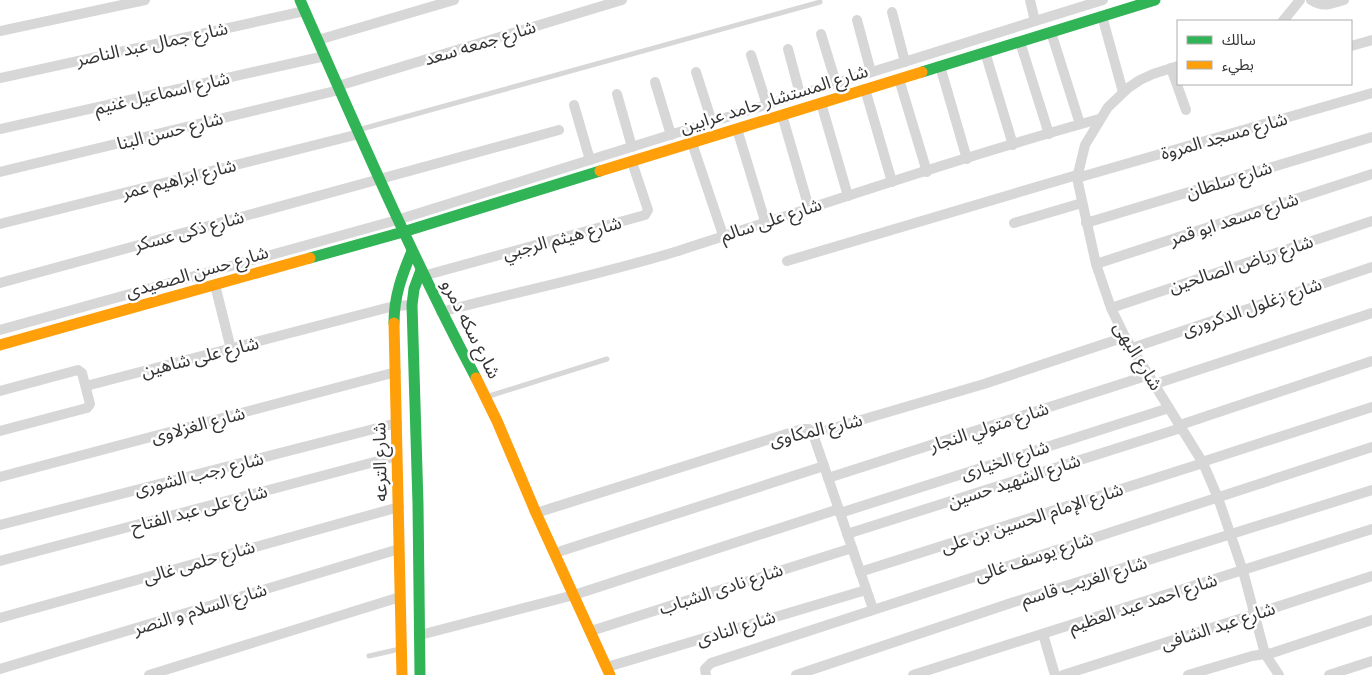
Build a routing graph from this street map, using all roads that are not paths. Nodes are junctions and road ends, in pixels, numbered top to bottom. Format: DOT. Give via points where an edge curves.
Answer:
graph roads {
  1 [pos="145,0"];
  2 [pos="454,0"];
  3 [pos="622,0"];
  4 [pos="1030,0"];
  5 [pos="1103,0"];
  6 [pos="1155,0"];
  7 [pos="1300,0"];
  8 [pos="1311,0"];
  9 [pos="1344,0"];
  10 [pos="820,2"];
  11 [pos="302,5"];
  12 [pos="892,12"];
  13 [pos="1102,16"];
  14 [pos="857,20"];
  15 [pos="1284,20"];
  16 [pos="1035,21"];
  17 [pos="0,31"];
  18 [pos="1051,32"];
  19 [pos="821,34"];
  20 [pos="318,40"];
  21 [pos="1372,40"];
  22 [pos="1020,42"];
  23 [pos="1352,46"];
  24 [pos="788,49"];
  25 [pos="985,52"];
  26 [pos="325,56"];
  27 [pos="751,56"];
  28 [pos="905,62"];
  29 [pos="940,66"];
  30 [pos="1175,67"];
  31 [pos="696,72"];
  32 [pos="871,72"];
  33 [pos="0,78"];
  34 [pos="899,79"];
  35 [pos="655,82"];
  36 [pos="836,83"];
  37 [pos="1180,85"];
  38 [pos="339,88"];
  39 [pos="865,90"];
  40 [pos="1123,92"];
  41 [pos="1372,93"];
  42 [pos="617,94"];
  43 [pos="800,94"];
  44 [pos="821,103"];
  45 [pos="574,105"];
  46 [pos="767,105"];
  47 [pos="1186,110"];
  48 [pos="782,115"];
  49 [pos="1099,119"];
  50 [pos="712,122"];
  51 [pos="1080,124"];
  52 [pos="0,129"];
  53 [pos="737,129"];
  54 [pos="559,130"];
  55 [pos="358,132"];
  56 [pos="671,134"];
  57 [pos="1049,134"];
  58 [pos="1372,137"];
  59 [pos="692,143"];
  60 [pos="1013,145"];
  61 [pos="632,147"];
  62 [pos="966,159"];
  63 [pos="590,160"];
  64 [pos="632,162"];
  65 [pos="0,172"];
  66 [pos="927,172"];
  67 [pos="1372,174"];
  68 [pos="1077,176"];
  69 [pos="379,179"];
  70 [pos="892,182"];
  71 [pos="848,196"];
  72 [pos="1082,203"];
  73 [pos="809,208"];
  74 [pos="397,220"];
  75 [pos="765,221"];
  76 [pos="1372,221"];
  77 [pos="1014,223"];
  78 [pos="1086,223"];
  79 [pos="0,224"];
  80 [pos="403,232"];
  81 [pos="723,235"];
  82 [pos="412,251"];
  83 [pos="787,261"];
  84 [pos="1096,264"];
  85 [pos="230,267"];
  86 [pos="1372,267"];
  87 [pos="422,273"];
  88 [pos="233,280"];
  89 [pos="0,283"];
  90 [pos="216,285"];
  91 [pos="412,305"];
  92 [pos="394,306"];
  93 [pos="1111,308"];
  94 [pos="441,312"];
  95 [pos="1372,313"];
  96 [pos="0,330"];
  97 [pos="1126,337"];
  98 [pos="0,345"];
  99 [pos="1132,348"];
  100 [pos="231,349"];
  101 [pos="607,359"];
  102 [pos="1372,362"];
  103 [pos="396,372"];
  104 [pos="1149,375"];
  105 [pos="1155,384"];
  106 [pos="86,386"];
  107 [pos="0,391"];
  108 [pos="485,397"];
  109 [pos="1372,407"];
  110 [pos="1170,408"];
  111 [pos="397,423"];
  112 [pos="1181,427"];
  113 [pos="0,432"];
  114 [pos="813,434"];
  115 [pos="1372,447"];
  116 [pos="398,456"];
  117 [pos="1202,463"];
  118 [pos="824,466"];
  119 [pos="0,477"];
  120 [pos="828,478"];
  121 [pos="1372,490"];
  122 [pos="1218,498"];
  123 [pos="399,507"];
  124 [pos="839,511"];
  125 [pos="536,513"];
  126 [pos="0,525"];
  127 [pos="1372,529"];
  128 [pos="847,534"];
  129 [pos="1231,535"];
  130 [pos="852,548"];
  131 [pos="399,549"];
  132 [pos="555,553"];
  133 [pos="0,561"];
  134 [pos="1243,571"];
  135 [pos="860,572"];
  136 [pos="1372,576"];
  137 [pos="866,590"];
  138 [pos="574,595"];
  139 [pos="400,597"];
  140 [pos="873,609"];
  141 [pos="1255,614"];
  142 [pos="0,618"];
  143 [pos="1372,620"];
  144 [pos="591,631"];
  145 [pos="1043,634"];
  146 [pos="420,635"];
  147 [pos="401,649"];
  148 [pos="1265,654"];
  149 [pos="369,656"];
  150 [pos="1372,661"];
  151 [pos="0,669"];
  152 [pos="608,671"];
  153 [pos="149,675"];
  154 [pos="402,675"];
  155 [pos="420,675"];
  156 [pos="706,675"];
  157 [pos="796,675"];
  158 [pos="913,675"];
  159 [pos="1055,675"];
  160 [pos="1063,675"];
  161 [pos="1188,675"];
  162 [pos="1279,675"];
  163 [pos="1329,675"];
  1 -- 17 [label="street"];
  2 -- 20 [label="street"];
  3 -- 38 [label="street, شارع جمعه سعد"];
  4 -- 16 [label="street"];
  5 -- 16 [label="street, شارع المستشار حامد عرابين"];
  6 -- 13 [label="main road, شارع المستشار حامد عرابين"];
  7 -- 15 [label="street"];
  8 -- 9 [label="street" via="1319,5 1329,5"];
  10 -- 55 [label="lane"];
  11 -- 20 [label="main road, شارع سكه دمرو"];
  11 -- 33 [label="street, شارع جمال عبد الناصر"];
  12 -- 28 [label="street"];
  13 -- 18 [label="main road, شارع المستشار حامد عرابين"];
  13 -- 40 [label="street"];
  14 -- 32 [label="street"];
  16 -- 28 [label="street, شارع المستشار حامد عرابين"];
  18 -- 22 [label="main road, شارع المستشار حامد عرابين"];
  18 -- 51 [label="street"];
  19 -- 36 [label="street"];
  20 -- 26 [label="main road, شارع سكه دمرو"];
  21 -- 23 [label="street"];
  22 -- 25 [label="main road, شارع المستشار حامد عرابين"];
  22 -- 57 [label="street"];
  24 -- 43 [label="street"];
  25 -- 29 [label="main road, شارع المستشار حامد عرابين"];
  25 -- 60 [label="street"];
  26 -- 38 [label="main road, شارع سكه دمرو"];
  26 -- 52 [label="street, شارع اسماعيل غنيم"];
  27 -- 46 [label="street"];
  28 -- 32 [label="street, شارع المستشار حامد عرابين"];
  29 -- 34 [label="main road, شارع المستشار حامد عرابين"];
  29 -- 62 [label="street"];
  30 -- 40 [label="street, شارع البهى" via="1152,74"];
  31 -- 50 [label="street"];
  32 -- 36 [label="street, شارع المستشار حامد عرابين"];
  34 -- 39 [label="main road, شارع المستشار حامد عرابين"];
  34 -- 66 [label="street"];
  35 -- 56 [label="street"];
  36 -- 43 [label="street, شارع المستشار حامد عرابين"];
  37 -- 47 [label="street"];
  38 -- 55 [label="main road, شارع سكه دمرو"];
  38 -- 65 [label="street, شارع حسن البنا"];
  39 -- 44 [label="main road, شارع المستشار حامد عرابين"];
  39 -- 70 [label="street"];
  40 -- 49 [label="street, شارع البهى"];
  41 -- 68 [label="street, شارع مسجد المروة"];
  42 -- 61 [label="street"];
  43 -- 46 [label="street, شارع المستشار حامد عرابين"];
  44 -- 48 [label="main road, شارع المستشار حامد عرابين"];
  44 -- 71 [label="street"];
  45 -- 63 [label="street"];
  46 -- 50 [label="street, شارع المستشار حامد عرابين"];
  48 -- 53 [label="main road, شارع المستشار حامد عرابين"];
  48 -- 73 [label="street"];
  49 -- 51 [label="street, شارع على سالم"];
  49 -- 68 [label="street, شارع البهى" via="1085,145"];
  50 -- 56 [label="street, شارع المستشار حامد عرابين"];
  51 -- 57 [label="street, شارع على سالم"];
  53 -- 59 [label="main road, شارع المستشار حامد عرابين"];
  53 -- 75 [label="street"];
  54 -- 69 [label="street, شارع ذكى عسكر"];
  55 -- 69 [label="main road, شارع سكه دمرو"];
  55 -- 79 [label="street, شارع ابراهيم عمر"];
  56 -- 61 [label="street, شارع المستشار حامد عرابين"];
  57 -- 60 [label="street, شارع على سالم"];
  58 -- 78 [label="street, شارع سلطان"];
  59 -- 64 [label="main road, شارع المستشار حامد عرابين"];
  59 -- 81 [label="street"];
  60 -- 62 [label="street, شارع على سالم"];
  61 -- 63 [label="street, شارع المستشار حامد عرابين"];
  62 -- 66 [label="street, شارع على سالم"];
  63 -- 74 [label="street, شارع المستشار حامد عرابين"];
  64 -- 80 [label="main road, شارع المستشار حامد عرابين"];
  64 -- 87 [label="street, شارع هيثم الرجبي" via="648,210 646,214"];
  66 -- 70 [label="street, شارع على سالم"];
  67 -- 84 [label="street, شارع مسعد ابو قمر"];
  68 -- 72 [label="street, شارع البهى"];
  68 -- 83 [label="street, شارع مسجد المروة"];
  69 -- 74 [label="main road, شارع سكه دمرو"];
  69 -- 89 [label="street, شارع ذكى عسكر"];
  70 -- 71 [label="street, شارع على سالم"];
  71 -- 73 [label="street, شارع على سالم"];
  72 -- 77 [label="street"];
  72 -- 78 [label="street, شارع البهى"];
  73 -- 75 [label="street, شارع على سالم"];
  74 -- 80 [label="main road, شارع سكه دمرو"];
  74 -- 85 [label="street, شارع حسن الصعيدى"];
  75 -- 81 [label="street, شارع على سالم"];
  76 -- 93 [label="street, شارع رياض الصالحين"];
  78 -- 84 [label="street, شارع البهى"];
  80 -- 82 [label="main road, شارع سكه دمرو"];
  80 -- 88 [label="main road, شارع حسن الصعيدى"];
  81 -- 94 [label="street, شارع على سالم" via="586,278"];
  82 -- 87 [label="main road, شارع سكه دمرو"];
  82 -- 92 [label="main road, شارع الترعه"];
  84 -- 93 [label="street, شارع البهى"];
  85 -- 88 [label="street"];
  85 -- 96 [label="street, شارع حسن الصعيدى"];
  86 -- 99 [label="street, شارع زغلول الدكرورى"];
  87 -- 91 [label="main road, شارع الترعه" via="414,289"];
  87 -- 94 [label="main road, شارع سكه دمرو"];
  88 -- 90 [label="main road, شارع حسن الصعيدى"];
  90 -- 98 [label="main road, شارع حسن الصعيدى"];
  90 -- 100 [label="street"];
  91 -- 92 [label="street, شارع على شاهين"];
  91 -- 146 [label="main road, شارع الترعه"];
  92 -- 100 [label="street, شارع على شاهين"];
  92 -- 103 [label="main road, شارع الترعه"];
  93 -- 97 [label="street, شارع البهى"];
  94 -- 108 [label="main road, شارع سكه دمرو"];
  95 -- 105 [label="street"];
  97 -- 99 [label="street, شارع البهى"];
  97 -- 114 [label="street, شارع المكاوى" via="984,384"];
  99 -- 104 [label="street, شارع البهى"];
  100 -- 106 [label="street, شارع على شاهين"];
  101 -- 108 [label="lane"];
  102 -- 112 [label="street, شارع الشهيد حسين"];
  103 -- 111 [label="main road, شارع الترعه"];
  103 -- 119 [label="street, شارع الغزلاوى"];
  104 -- 105 [label="street, شارع البهى"];
  104 -- 120 [label="street, شارع متولي النجار"];
  105 -- 110 [label="street, شارع البهى"];
  106 -- 107 [label="street" via="78,370"];
  106 -- 113 [label="street" via="90,404 87,408"];
  108 -- 125 [label="main road, شارع سكه دمرو"];
  109 -- 117 [label="street, شارع الإمام الحسين بن على"];
  110 -- 112 [label="street, شارع البهى"];
  110 -- 124 [label="street, شارع الخيارى"];
  111 -- 116 [label="main road, شارع الترعه"];
  111 -- 126 [label="street, شارع رجب الشورى"];
  112 -- 117 [label="street, شارع البهى"];
  112 -- 128 [label="street, شارع الشهيد حسين"];
  114 -- 118 [label="street"];
  114 -- 125 [label="street, شارع المكاوى" via="809,429 802,429"];
  115 -- 122 [label="street, شارع يوسف غالى"];
  116 -- 123 [label="main road, شارع الترعه"];
  116 -- 133 [label="street, شارع على عبد الفتاح"];
  117 -- 122 [label="street, شارع البهى"];
  117 -- 135 [label="street, شارع الإمام الحسين بن على"];
  118 -- 120 [label="street"];
  118 -- 132 [label="street"];
  120 -- 124 [label="street"];
  121 -- 129 [label="street, شارع الغريب قاسم"];
  122 -- 129 [label="street, شارع البهى"];
  122 -- 140 [label="street, شارع يوسف غالى"];
  123 -- 131 [label="main road, شارع الترعه"];
  123 -- 142 [label="street, شارع حلمى غالى"];
  124 -- 128 [label="street"];
  124 -- 138 [label="street, شارع الخيارى"];
  125 -- 132 [label="main road, شارع سكه دمرو"];
  127 -- 134 [label="street, شارع احمد عبد العظيم"];
  128 -- 130 [label="street"];
  129 -- 134 [label="street, شارع البهى"];
  129 -- 157 [label="street, شارع الغريب قاسم"];
  130 -- 135 [label="street"];
  130 -- 144 [label="street, شارع نادى الشباب"];
  131 -- 139 [label="main road, شارع الترعه"];
  131 -- 151 [label="street, شارع السلام و النصر"];
  132 -- 138 [label="main road, شارع سكه دمرو"];
  134 -- 141 [label="street, شارع البهى"];
  134 -- 145 [label="street, شارع احمد عبد العظيم"];
  135 -- 137 [label="street"];
  136 -- 141 [label="street, شارع عبد الشافى"];
  137 -- 140 [label="street"];
  137 -- 152 [label="street, شارع النادى"];
  138 -- 144 [label="main road, شارع سكه دمرو"];
  138 -- 146 [label="street, شارع الخيارى"];
  139 -- 147 [label="main road, شارع الترعه"];
  139 -- 153 [label="street"];
  140 -- 156 [label="street, شارع يوسف غالى" via="711,663 705,669"];
  141 -- 148 [label="street, شارع البهى"];
  141 -- 160 [label="street, شارع عبد الشافى"];
  143 -- 148 [label="street"];
  144 -- 152 [label="main road, شارع سكه دمرو"];
  145 -- 158 [label="street, شارع احمد عبد العظيم"];
  145 -- 159 [label="street"];
  146 -- 155 [label="main road, شارع الترعه"];
  147 -- 149 [label="lane"];
  147 -- 154 [label="main road, شارع الترعه"];
  148 -- 161 [label="street"];
  148 -- 162 [label="street, شارع البهى"];
  150 -- 163 [label="street"];
}
